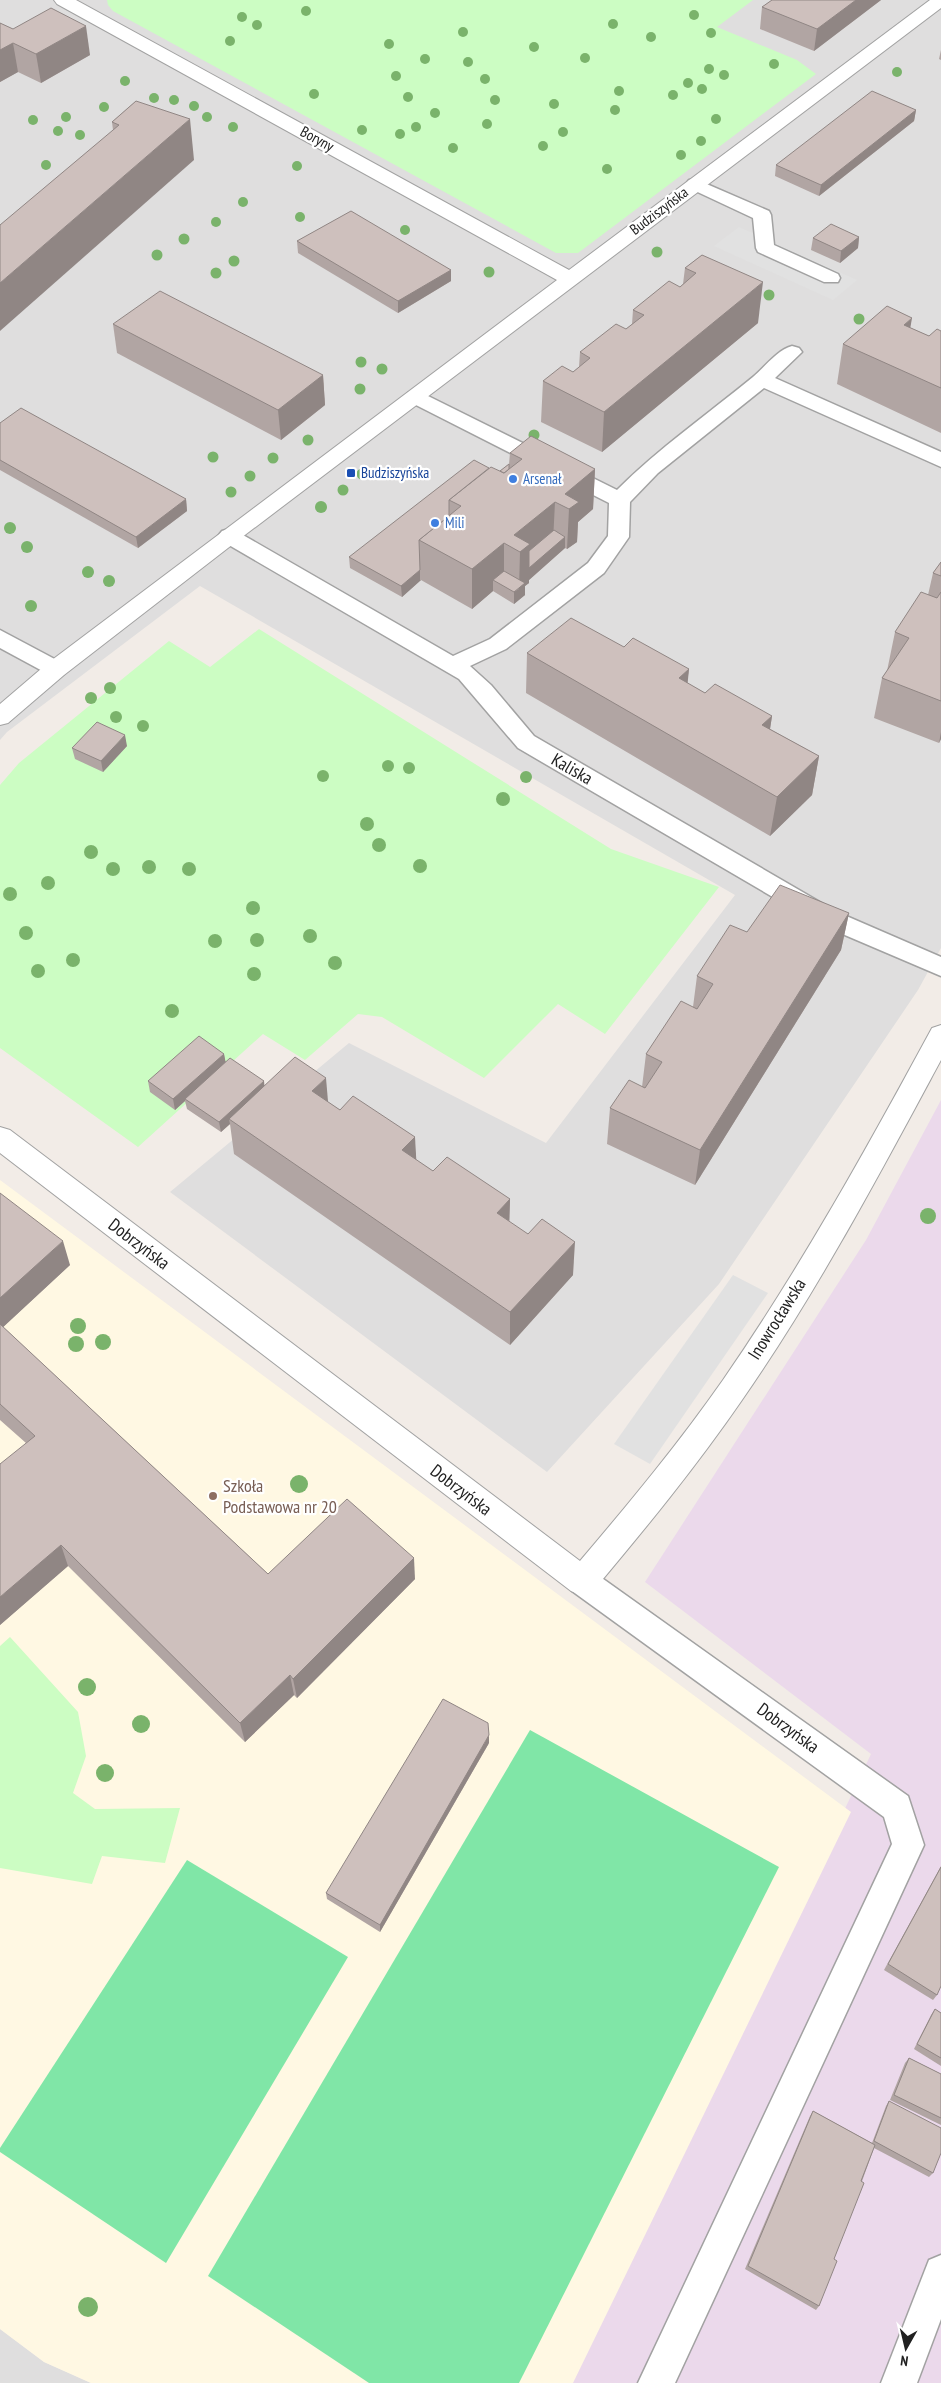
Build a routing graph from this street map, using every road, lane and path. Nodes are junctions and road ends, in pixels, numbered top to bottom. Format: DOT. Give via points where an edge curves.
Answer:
graph roads {
  1 [pos="940,0"];
  2 [pos="73,2"];
  3 [pos="695,184"];
  4 [pos="831,278"];
  5 [pos="570,279"];
  6 [pos="792,352"];
  7 [pos="762,380"];
  8 [pos="414,397"];
  9 [pos="941,460"];
  10 [pos="620,500"];
  11 [pos="229,536"];
  12 [pos="0,638"];
  13 [pos="453,665"];
  14 [pos="56,669"];
  15 [pos="0,717"];
  16 [pos="941,966"];
  17 [pos="941,1035"];
  18 [pos="0,1138"];
  19 [pos="582,1581"];
  20 [pos="941,2272"];
  21 [pos="656,2383"];
  22 [pos="899,2383"];
  1 -- 3 [label="street, Budziszyńska"];
  2 -- 5 [label="street, Boryny"];
  3 -- 4 [label="lane" via="762,215 765,248"];
  3 -- 5 [label="street, Budziszyńska"];
  5 -- 8 [label="street, Budziszyńska"];
  6 -- 7 [label="lane"];
  7 -- 9 [label="lane"];
  7 -- 10 [label="lane" via="651,468"];
  8 -- 10 [label="lane"];
  8 -- 11 [label="street, Budziszyńska"];
  10 -- 13 [label="lane" via="618,537 596,568 498,644"];
  11 -- 13 [label="lane, Kaliska"];
  11 -- 14 [label="street, Budziszyńska"];
  12 -- 14 [label="lane"];
  13 -- 16 [label="lane, Kaliska" via="479,684 526,742 828,918"];
  14 -- 15 [label="street, Budziszyńska"];
  17 -- 19 [label="street, Inowrocławska" via="850,1201 766,1339 700,1436"];
  18 -- 19 [label="street, Dobrzyńska"];
  19 -- 21 [label="lane, Dobrzyńska" via="897,1807 908,1845"];
  20 -- 22 [label="lane"];
}
